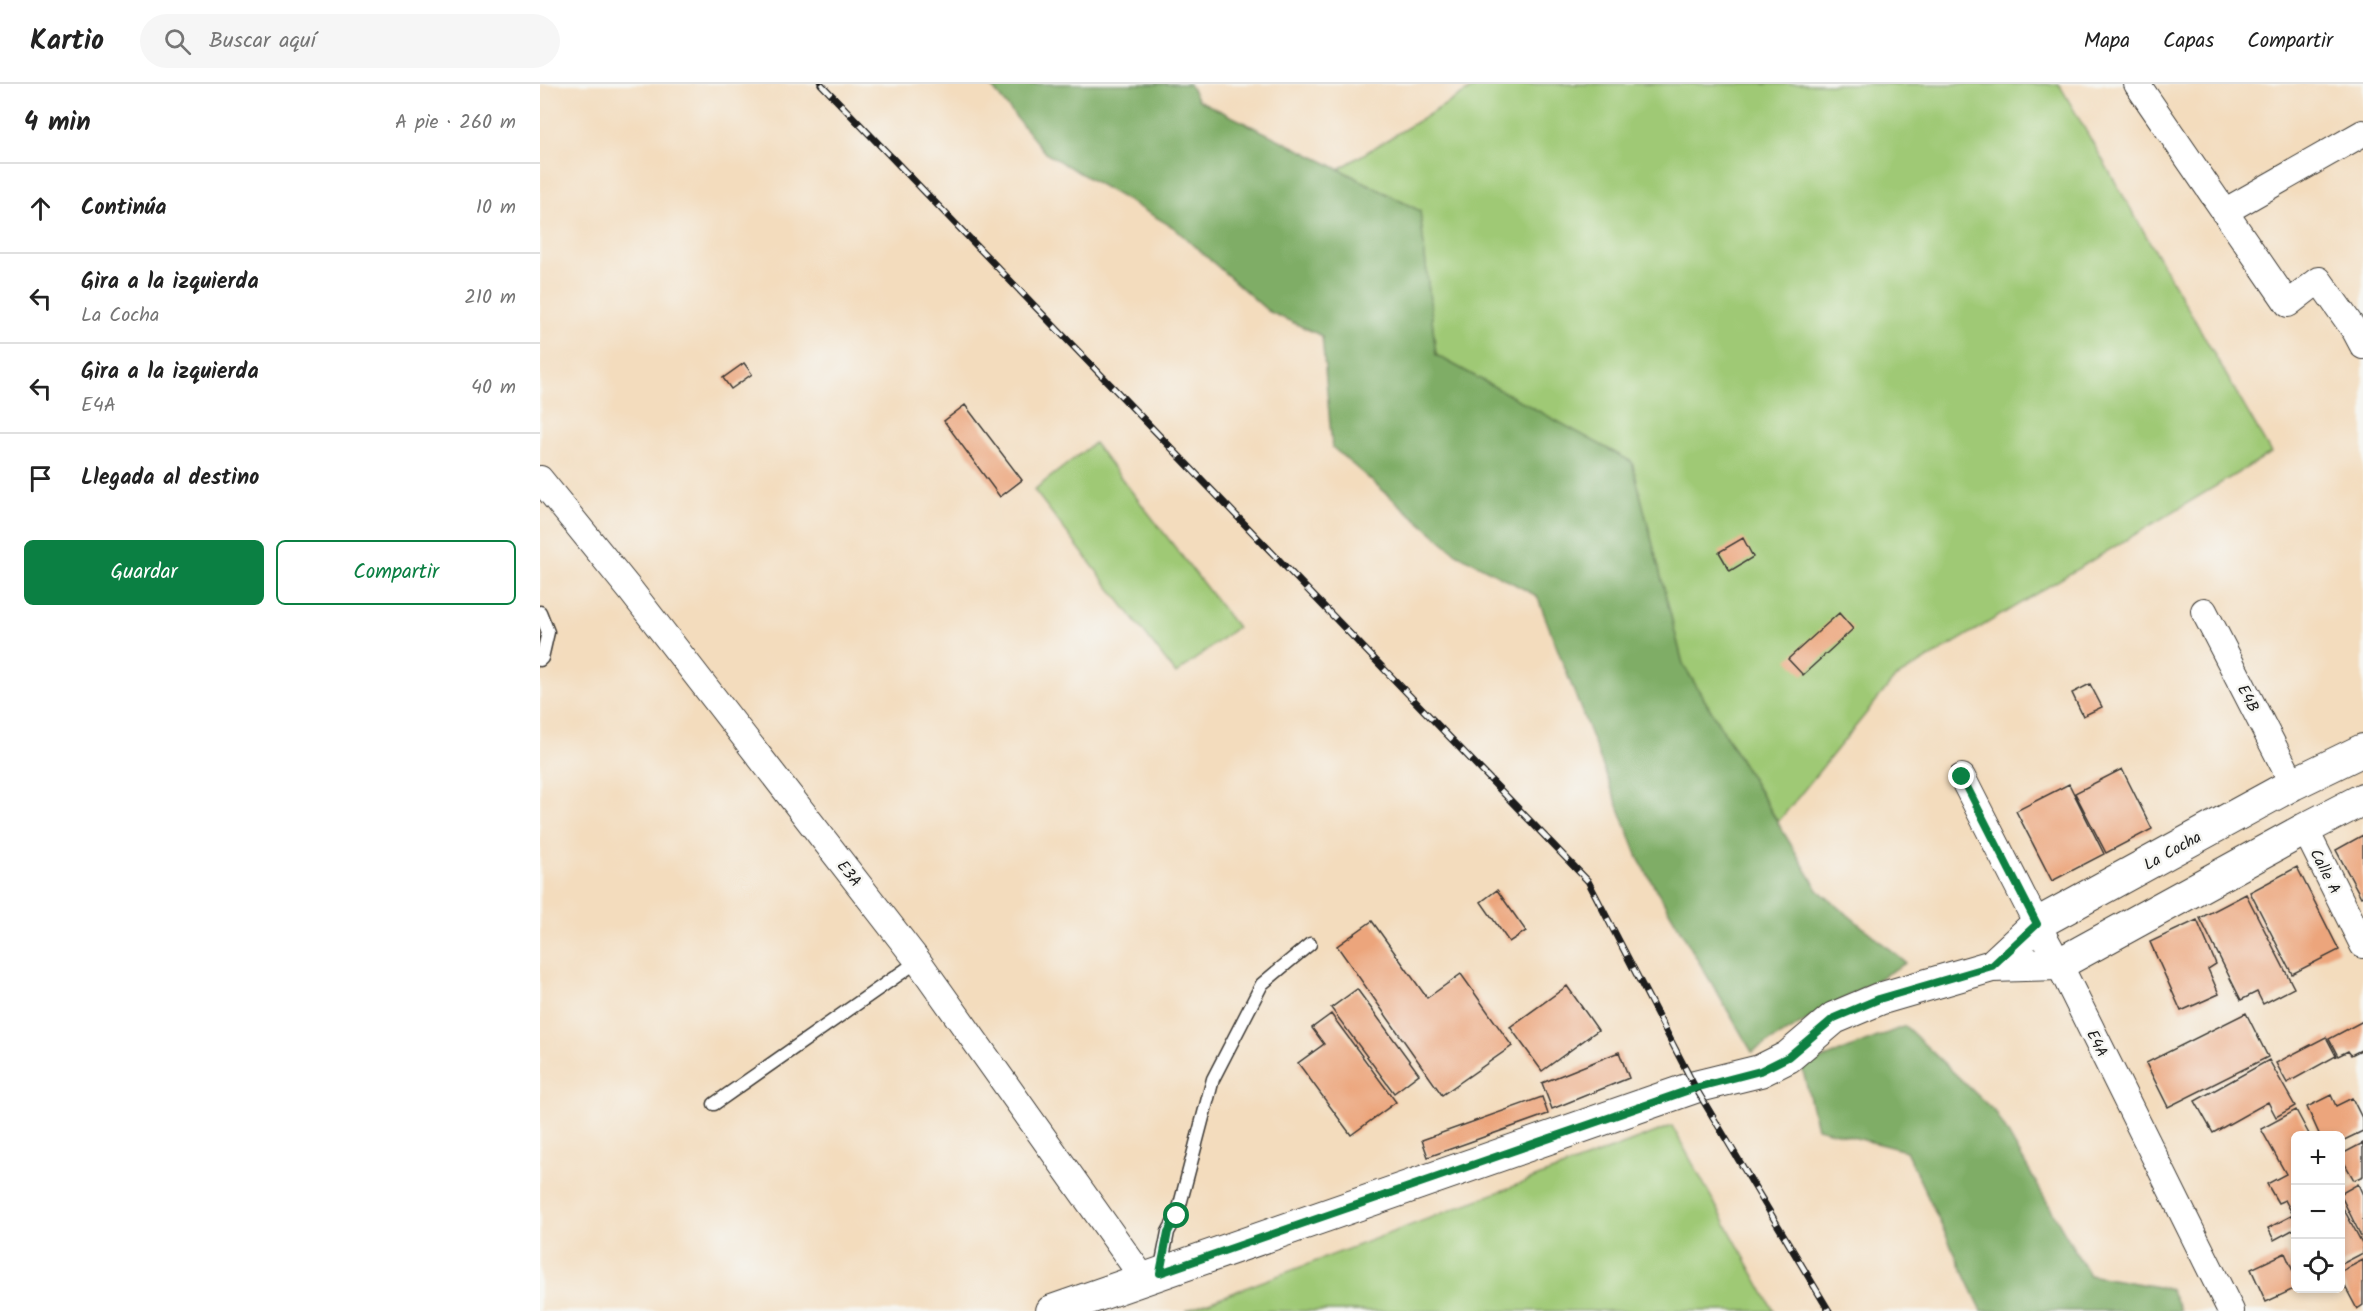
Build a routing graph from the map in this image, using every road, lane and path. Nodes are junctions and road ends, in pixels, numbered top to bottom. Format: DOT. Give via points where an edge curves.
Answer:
graph roads {
  1 [pos="2137,84"];
  2 [pos="2363,133"];
  3 [pos="2224,212"];
  4 [pos="2359,338"];
  5 [pos="540,479"];
  6 [pos="540,612"];
  7 [pos="2204,612"];
  8 [pos="540,660"];
  9 [pos="2363,750"];
  10 [pos="1962,777"];
  11 [pos="2294,784"];
  12 [pos="2363,800"];
  13 [pos="2305,829"];
  14 [pos="2037,924"];
  15 [pos="1310,944"];
  16 [pos="2363,945"];
  17 [pos="918,961"];
  18 [pos="2059,964"];
  19 [pos="1992,966"];
  20 [pos="714,1104"];
  21 [pos="1151,1276"];
  22 [pos="1052,1311"];
  23 [pos="2231,1311"];
  1 -- 3 [label="street"];
  2 -- 3 [label="street"];
  3 -- 4 [label="street" via="2289,304 2319,280"];
  5 -- 17 [label="street, E3A"];
  6 -- 8 [label="lane" via="548,632"];
  7 -- 11 [label="street, E4B"];
  9 -- 11 [label="street, La Cocha"];
  10 -- 14 [label="street, E4A"];
  11 -- 14 [label="street, La Cocha"];
  12 -- 13 [label="street, La Cocha"];
  13 -- 16 [label="street, Calle A"];
  13 -- 18 [label="street, La Cocha"];
  14 -- 18 [label="street, E4A"];
  14 -- 19 [label="street, La Cocha"];
  15 -- 21 [label="lane" via="1262,984 1213,1079 1177,1216"];
  17 -- 20 [label="lane"];
  17 -- 21 [label="street, E3A"];
  18 -- 19 [label="street, La Cocha"];
  18 -- 23 [label="street, E4A"];
  19 -- 21 [label="street, La Cocha" via="1879,999 1834,1018 1788,1057 1760,1071 1695,1088"];
  21 -- 22 [label="street, La Cocha"];
}
